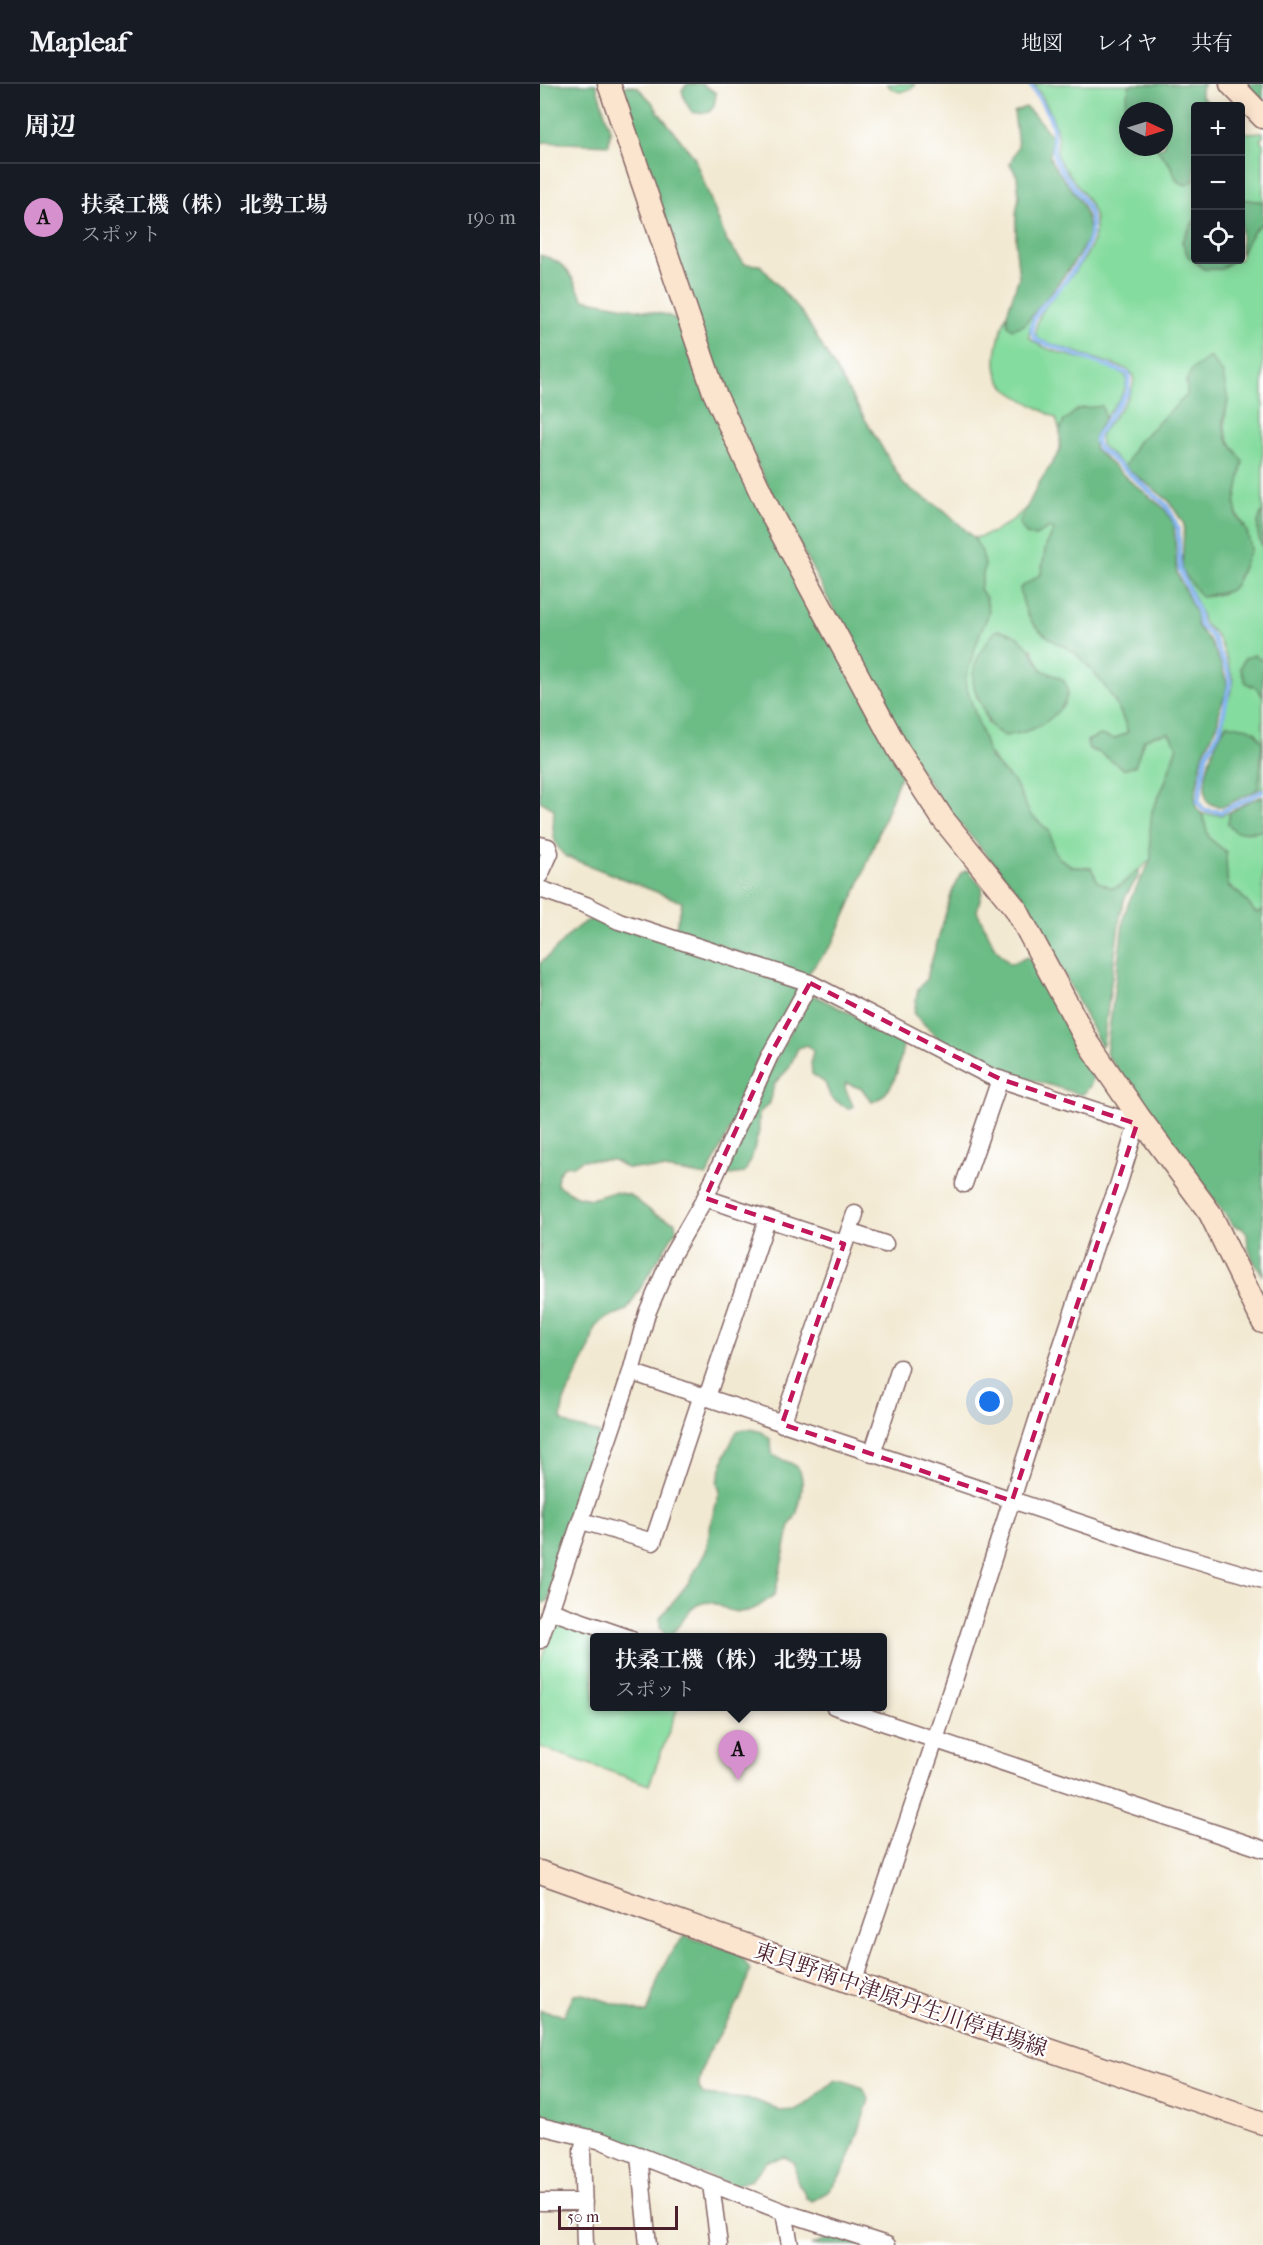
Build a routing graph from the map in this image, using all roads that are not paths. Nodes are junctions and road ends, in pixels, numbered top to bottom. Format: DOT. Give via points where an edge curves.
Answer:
graph roads {
  1 [pos="609,84"];
  2 [pos="1231,84"];
  3 [pos="1263,117"];
  4 [pos="540,845"];
  5 [pos="540,875"];
  6 [pos="540,889"];
  7 [pos="810,983"];
  8 [pos="1000,1079"];
  9 [pos="1138,1121"];
  10 [pos="964,1184"];
  11 [pos="705,1198"];
  12 [pos="855,1214"];
  13 [pos="767,1220"];
  14 [pos="846,1238"];
  15 [pos="885,1244"];
  16 [pos="1263,1322"];
  17 [pos="900,1368"];
  18 [pos="631,1372"];
  19 [pos="705,1396"];
  20 [pos="782,1424"];
  21 [pos="872,1454"];
  22 [pos="1012,1501"];
  23 [pos="582,1521"];
  24 [pos="1263,1580"];
  25 [pos="546,1617"];
  26 [pos="610,1633"];
  27 [pos="540,1640"];
  28 [pos="846,1711"];
  29 [pos="935,1740"];
  30 [pos="1263,1849"];
  31 [pos="540,1872"];
  32 [pos="853,1983"];
  33 [pos="1263,2123"];
  34 [pos="540,2126"];
  35 [pos="586,2137"];
  36 [pos="639,2155"];
  37 [pos="711,2184"];
  38 [pos="540,2202"];
  39 [pos="584,2202"];
  40 [pos="784,2212"];
  41 [pos="585,2245"];
  42 [pos="648,2245"];
  43 [pos="719,2245"];
  44 [pos="790,2245"];
  45 [pos="887,2245"];
  1 -- 9 [label="street" via="714,392 769,510 898,750 943,819 1016,909 1087,1041"];
  2 -- 3 [label="street"];
  4 -- 5 [label="street" via="548,847 550,853"];
  6 -- 7 [label="street" via="619,921"];
  7 -- 8 [label="street"];
  7 -- 11 [label="street" via="770,1055"];
  8 -- 9 [label="street"];
  8 -- 10 [label="street"];
  9 -- 16 [label="street" via="1210,1213"];
  9 -- 22 [label="street"];
  11 -- 13 [label="street"];
  11 -- 18 [label="street" via="672,1255 647,1313"];
  12 -- 14 [label="street"];
  13 -- 14 [label="street"];
  13 -- 19 [label="street"];
  14 -- 15 [label="street"];
  14 -- 20 [label="street"];
  17 -- 21 [label="street"];
  18 -- 19 [label="street"];
  18 -- 23 [label="street"];
  19 -- 20 [label="street"];
  19 -- 23 [label="street" via="653,1542"];
  20 -- 21 [label="street"];
  21 -- 22 [label="street"];
  22 -- 24 [label="street"];
  22 -- 29 [label="street"];
  23 -- 25 [label="street"];
  25 -- 26 [label="street"];
  25 -- 27 [label="street"];
  28 -- 29 [label="street"];
  29 -- 30 [label="street"];
  29 -- 32 [label="street"];
  31 -- 32 [label="street, 東貝野南中津原丹生川停車場線"];
  32 -- 33 [label="street, 東貝野南中津原丹生川停車場線"];
  34 -- 35 [label="street"];
  35 -- 36 [label="street"];
  35 -- 39 [label="street" via="582,2150"];
  36 -- 37 [label="street"];
  36 -- 42 [label="street"];
  37 -- 40 [label="street"];
  37 -- 43 [label="street"];
  38 -- 39 [label="street"];
  39 -- 41 [label="street"];
  40 -- 44 [label="street"];
  40 -- 45 [label="street"];
}
